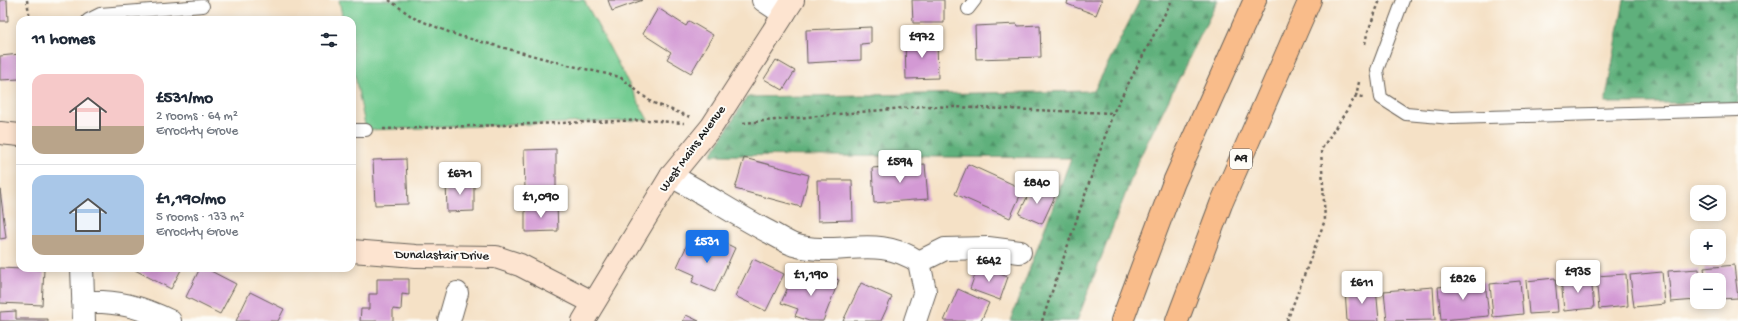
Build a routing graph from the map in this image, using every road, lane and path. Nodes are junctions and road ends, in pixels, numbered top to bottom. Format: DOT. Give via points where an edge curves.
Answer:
graph roads {
  1 [pos="28,0"];
  2 [pos="389,0"];
  3 [pos="763,0"];
  4 [pos="1172,0"];
  5 [pos="1254,0"];
  6 [pos="1310,0"];
  7 [pos="1403,0"];
  8 [pos="203,6"];
  9 [pos="789,7"];
  10 [pos="30,16"];
  11 [pos="96,16"];
  12 [pos="1356,96"];
  13 [pos="1738,110"];
  14 [pos="712,126"];
  15 [pos="356,130"];
  16 [pos="366,130"];
  17 [pos="0,133"];
  18 [pos="16,135"];
  19 [pos="671,176"];
  20 [pos="356,251"];
  21 [pos="1020,252"];
  22 [pos="919,262"];
  23 [pos="82,272"];
  24 [pos="457,293"];
  25 [pos="84,312"];
  26 [pos="589,312"];
  27 [pos="170,321"];
  28 [pos="449,321"];
  29 [pos="915,321"];
  30 [pos="1042,321"];
  31 [pos="1122,321"];
  32 [pos="1176,321"];
  33 [pos="1286,321"];
  1 -- 10 [label="path"];
  2 -- 14 [label="path" via="414,18 456,35 620,77 652,102"];
  3 -- 9 [label="street"];
  4 -- 30 [label="path" via="1113,113"];
  5 -- 31 [label="highway" via="1174,182"];
  6 -- 32 [label="highway, A9" via="1221,204"];
  7 -- 13 [label="lane" via="1377,70 1381,98 1406,114 1452,118"];
  8 -- 11 [label="lane"];
  9 -- 14 [label="street, West Mains Avenue"];
  12 -- 33 [label="path" via="1321,150 1326,220"];
  14 -- 19 [label="street, West Mains Avenue"];
  15 -- 16 [label="lane"];
  17 -- 18 [label="street"];
  19 -- 22 [label="street" via="793,245 819,248 878,246 906,254"];
  19 -- 26 [label="street, West Mains Avenue"];
  20 -- 26 [label="street, Dunalastair Drive" via="416,256 496,257 520,265"];
  21 -- 22 [label="street" via="988,248 945,249"];
  22 -- 29 [label="street" via="925,291"];
  23 -- 25 [label="street"];
  24 -- 28 [label="street"];
  25 -- 27 [label="street" via="96,301 128,304"];
}
